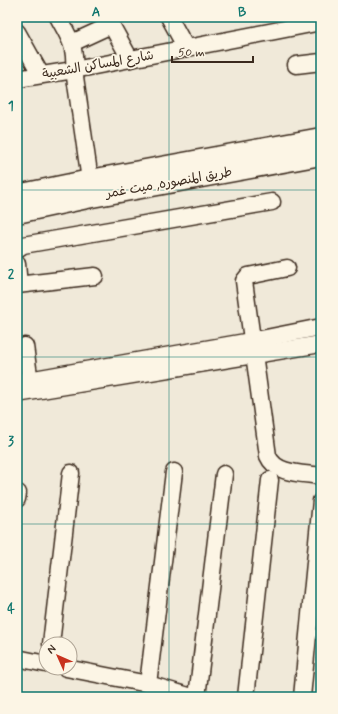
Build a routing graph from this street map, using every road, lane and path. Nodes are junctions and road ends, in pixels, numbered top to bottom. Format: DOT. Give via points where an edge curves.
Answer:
graph roads {
  1 [pos="58,17"];
  2 [pos="169,17"];
  3 [pos="109,21"];
  4 [pos="321,22"];
  5 [pos="284,23"];
  6 [pos="17,32"];
  7 [pos="72,42"];
  8 [pos="186,48"];
  9 [pos="130,59"];
  10 [pos="321,62"];
  11 [pos="296,65"];
  12 [pos="74,70"];
  13 [pos="41,75"];
  14 [pos="17,79"];
  15 [pos="321,138"];
  16 [pos="321,155"];
  17 [pos="90,180"];
  18 [pos="17,195"];
  19 [pos="272,202"];
  20 [pos="17,212"];
  21 [pos="17,249"];
  22 [pos="17,264"];
  23 [pos="287,268"];
  24 [pos="95,276"];
  25 [pos="18,285"];
  26 [pos="321,327"];
  27 [pos="321,344"];
  28 [pos="25,346"];
  29 [pos="253,347"];
  30 [pos="24,387"];
  31 [pos="174,472"];
  32 [pos="71,473"];
  33 [pos="224,474"];
  34 [pos="321,476"];
  35 [pos="270,480"];
  36 [pos="321,501"];
  37 [pos="52,636"];
  38 [pos="17,658"];
  39 [pos="38,662"];
  40 [pos="78,670"];
  41 [pos="148,684"];
  42 [pos="192,697"];
  43 [pos="196,697"];
  44 [pos="246,697"];
  45 [pos="302,697"];
  1 -- 7 [label="street"];
  2 -- 8 [label="street"];
  3 -- 7 [label="street"];
  3 -- 9 [label="street"];
  4 -- 5 [label="street, شارع المساكن الشعبية"];
  5 -- 8 [label="street, شارع المساكن الشعبية"];
  6 -- 13 [label="street"];
  7 -- 12 [label="street" via="75,53"];
  8 -- 9 [label="street, شارع المساكن الشعبية"];
  9 -- 12 [label="street, شارع المساكن الشعبية"];
  10 -- 11 [label="street"];
  12 -- 13 [label="street, شارع المساكن الشعبية"];
  12 -- 17 [label="street"];
  13 -- 14 [label="street, شارع المساكن الشعبية"];
  15 -- 17 [label="main road, طريق المنصوره, ميت غمر"];
  16 -- 20 [label="main road, طريق المنصوره, ميت غمر"];
  17 -- 18 [label="main road, طريق المنصوره, ميت غمر"];
  19 -- 21 [label="street" via="23,245"];
  22 -- 25 [label="street"];
  23 -- 29 [label="street" via="248,276 244,281"];
  24 -- 25 [label="street"];
  26 -- 29 [label="street"];
  27 -- 29 [label="street"];
  28 -- 30 [label="street"];
  29 -- 30 [label="street"];
  29 -- 34 [label="street" via="268,456 271,462 279,469"];
  31 -- 41 [label="street"];
  32 -- 37 [label="street"];
  33 -- 43 [label="street"];
  35 -- 44 [label="street"];
  36 -- 45 [label="street"];
  38 -- 39 [label="street"];
  40 -- 41 [label="street"];
  41 -- 42 [label="street"];
}
